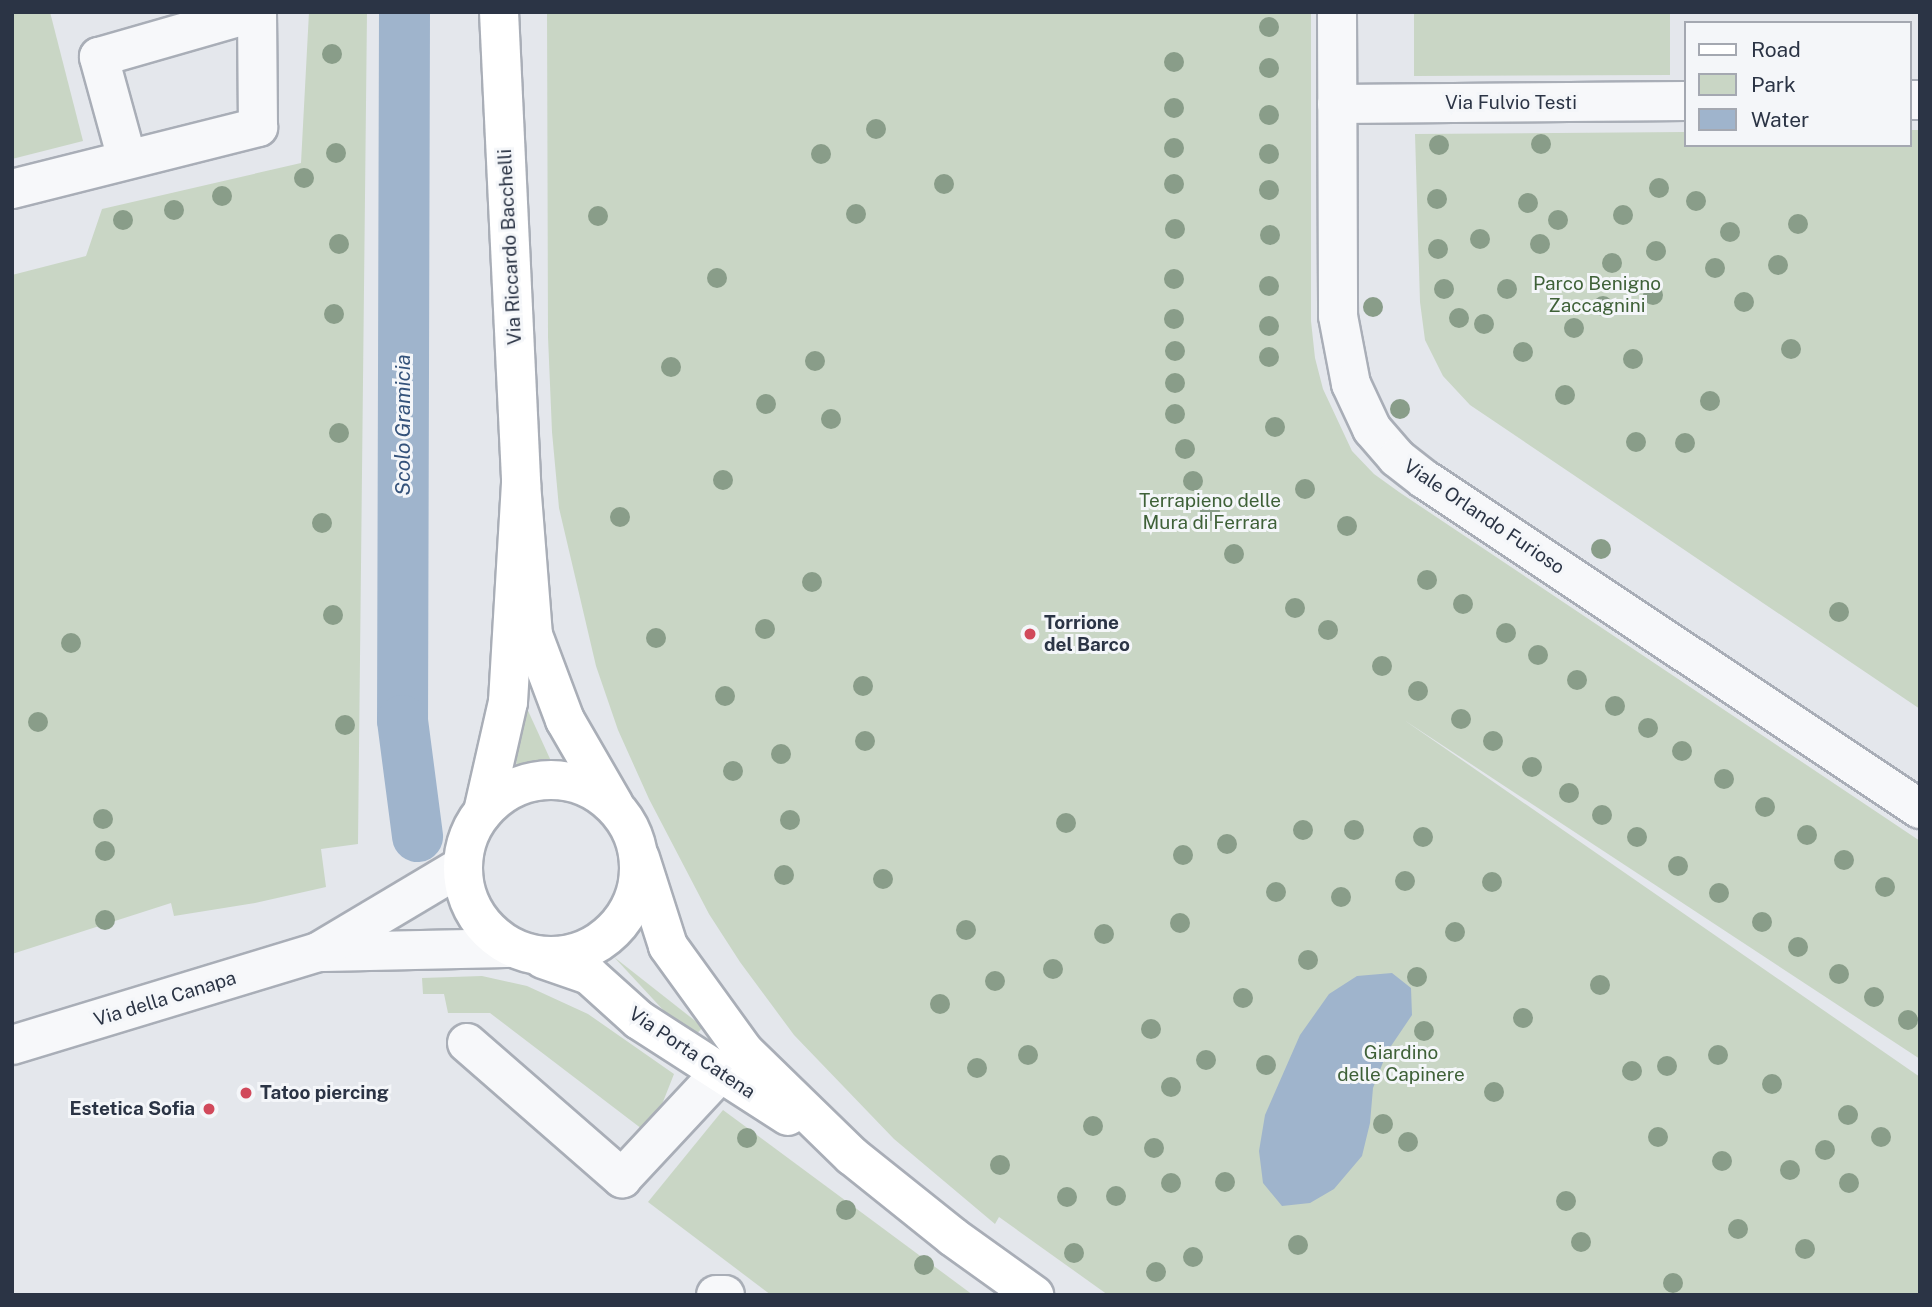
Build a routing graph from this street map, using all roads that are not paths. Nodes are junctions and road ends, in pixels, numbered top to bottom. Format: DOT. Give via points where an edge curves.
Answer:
graph roads {
  1 [pos="257,12"];
  2 [pos="499,12"];
  3 [pos="1337,12"];
  4 [pos="1684,102"];
  5 [pos="1337,104"];
  6 [pos="127,159"];
  7 [pos="12,189"];
  8 [pos="521,483"];
  9 [pos="614,806"];
  10 [pos="1920,809"];
  11 [pos="483,812"];
  12 [pos="639,858"];
  13 [pos="462,866"];
  14 [pos="521,951"];
  15 [pos="318,952"];
  16 [pos="467,1043"];
  17 [pos="12,1045"];
  18 [pos="720,1073"];
  19 [pos="852,1156"];
  20 [pos="716,1295"];
  21 [pos="725,1295"];
  22 [pos="1034,1295"];
  1 -- 6 [label="street" via="258,127"];
  1 -- 6 [label="street" via="99,57"];
  2 -- 8 [label="main road, Via Riccardo Bacchelli"];
  3 -- 5 [label="street, Viale Orlando Furioso"];
  4 -- 5 [label="street, Via Fulvio Testi"];
  5 -- 10 [label="street, Viale Orlando Furioso" via="1338,316 1351,384 1363,416 1382,441 1424,479"];
  6 -- 7 [label="street"];
  8 -- 9 [label="main road, Via Riccardo Bacchelli" via="533,635 565,720"];
  8 -- 11 [label="main road, Via Riccardo Bacchelli" via="508,702"];
  9 -- 11 [label="main road" via="595,791 547,779 501,795"];
  9 -- 12 [label="main road" via="627,821"];
  11 -- 13 [label="main road" via="465,846"];
  12 -- 14 [label="main road" via="639,882 632,905 602,942 580,953 556,957"];
  12 -- 19 [label="main road, Via Porta Catena" via="668,946 703,998 744,1051"];
  13 -- 14 [label="main road" via="465,891 475,914 490,933"];
  13 -- 15 [label="street, Via della Canapa"];
  14 -- 15 [label="street, Via della Canapa"];
  14 -- 18 [label="main road, Via Porta Catena" via="589,975 639,1020"];
  15 -- 17 [label="street, Via della Canapa"];
  16 -- 18 [label="street" via="622,1178"];
  18 -- 19 [label="main road, Via Porta Catena"];
  19 -- 22 [label="main road, Via Porta Catena"];
  20 -- 21 [label="street"];
}
